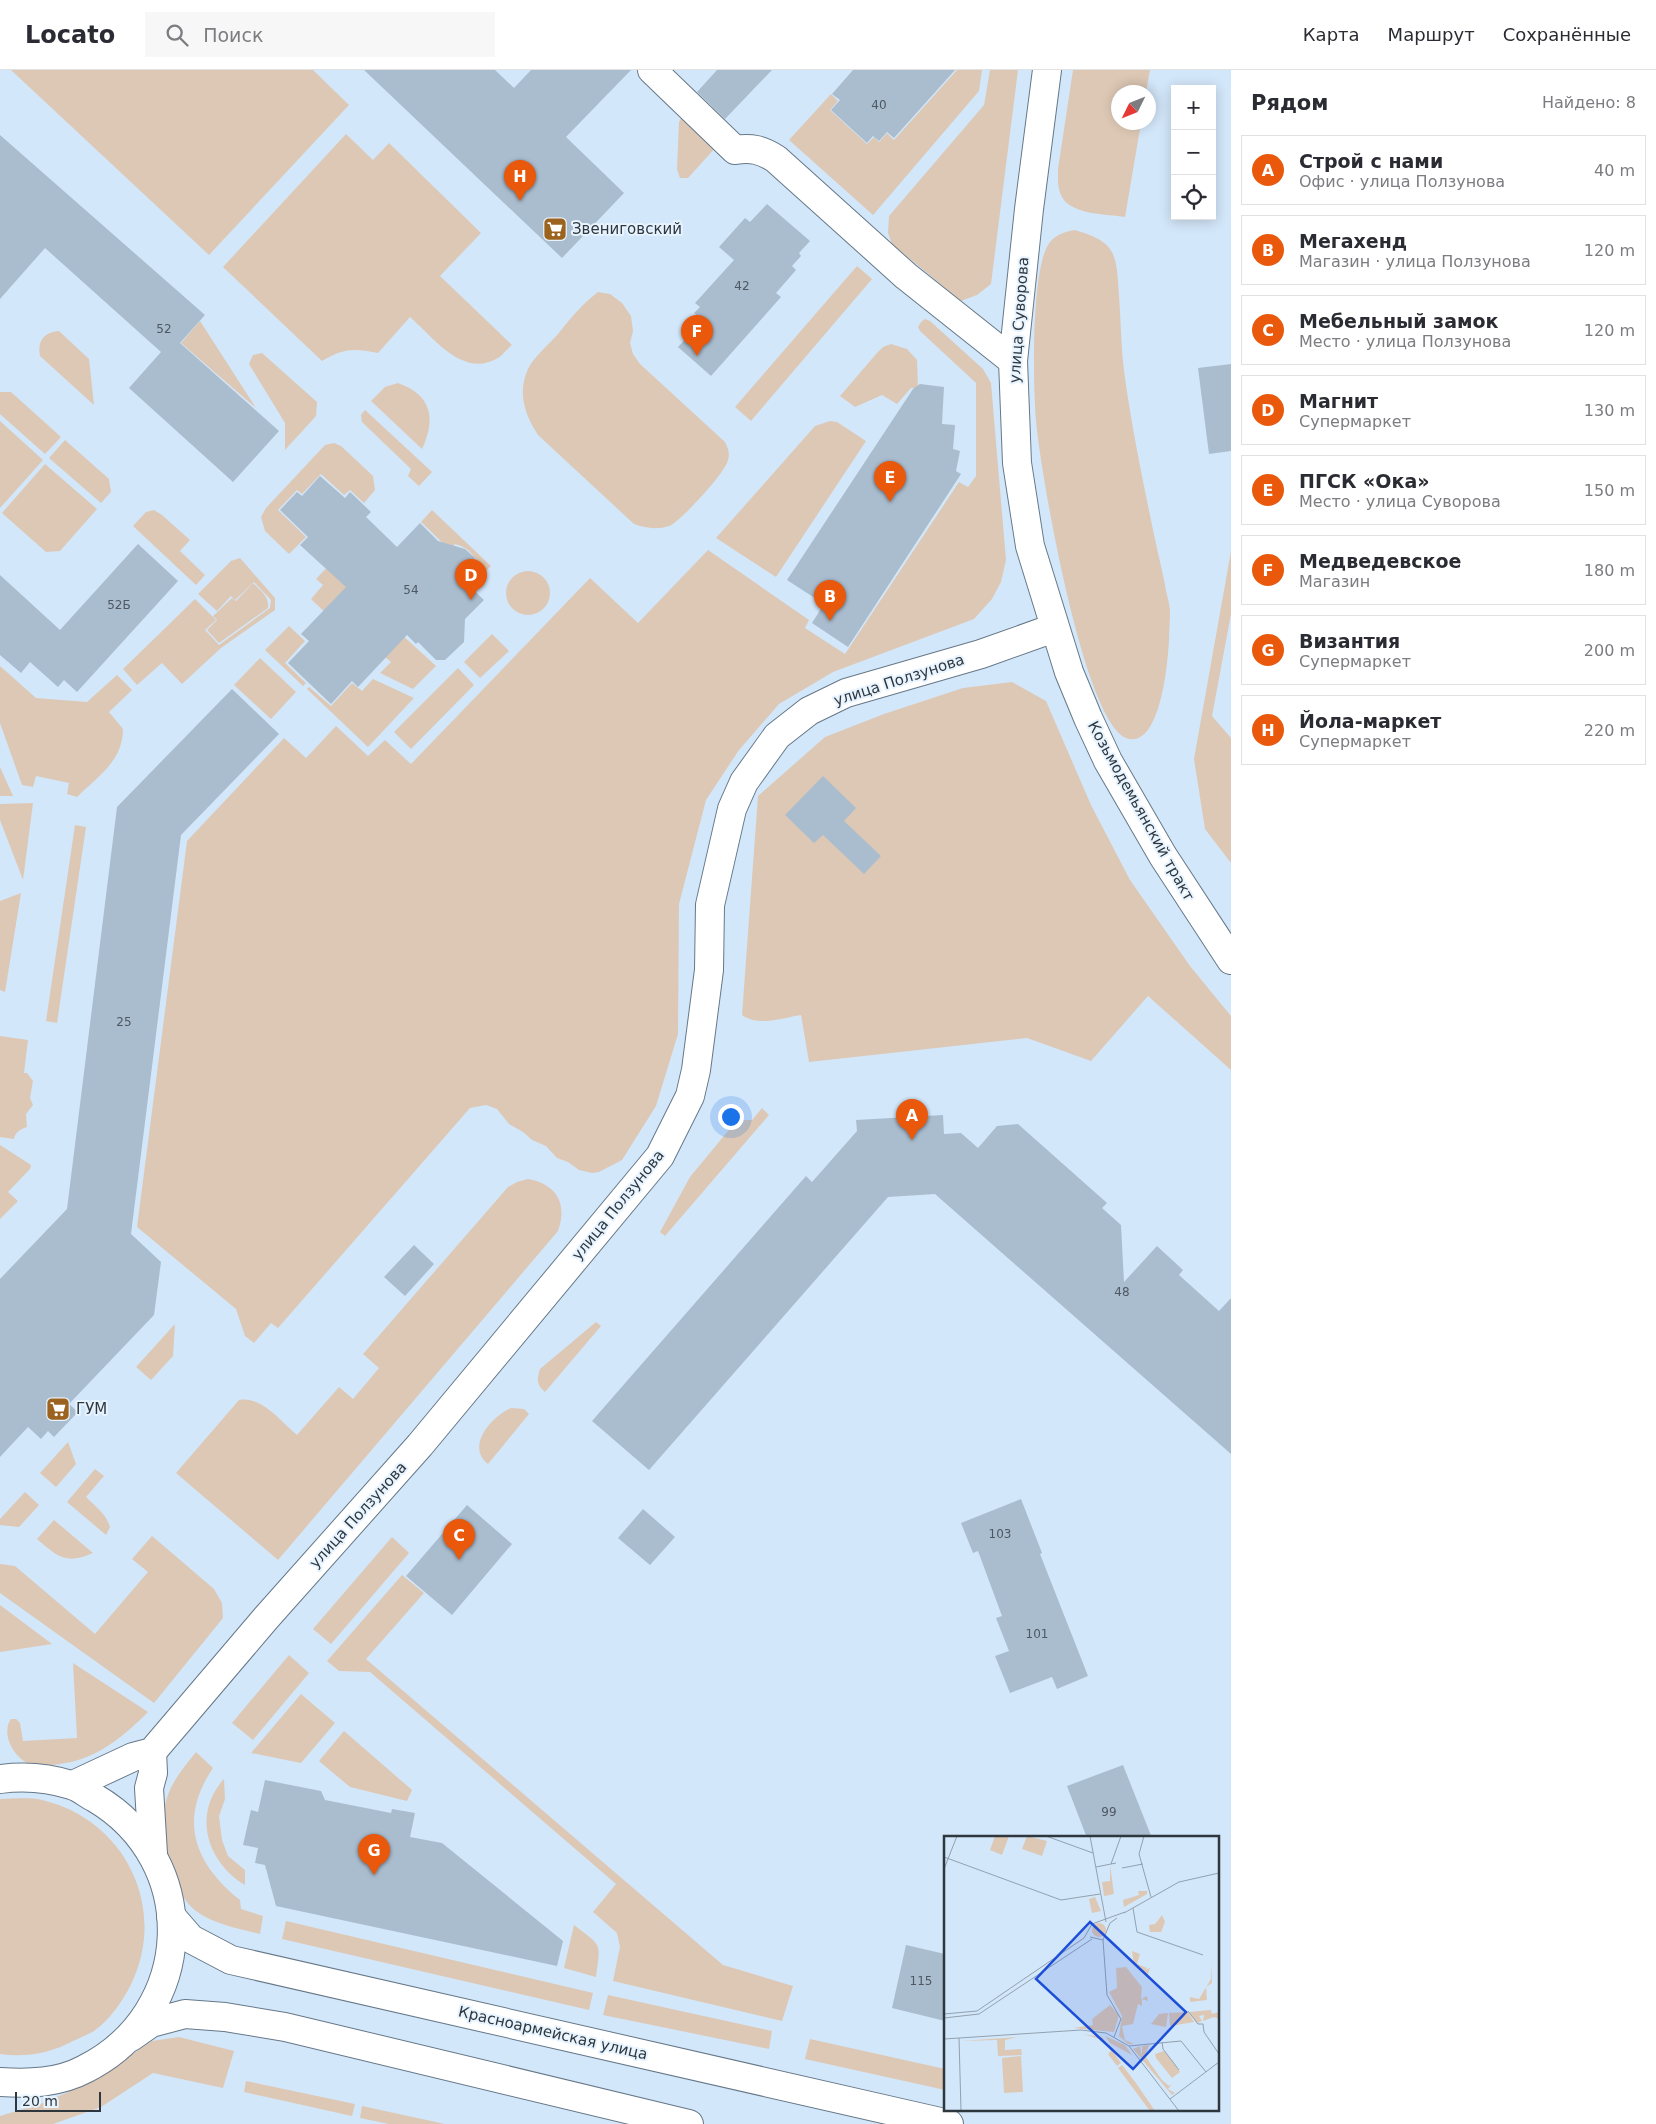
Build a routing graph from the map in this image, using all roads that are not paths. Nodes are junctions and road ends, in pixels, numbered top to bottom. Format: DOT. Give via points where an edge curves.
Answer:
graph roads {
  1 [pos="652,70"];
  2 [pos="1047,70"];
  3 [pos="1013,361"];
  4 [pos="1054,628"];
  5 [pos="1231,960"];
  6 [pos="152,1752"];
  7 [pos="0,1779"];
  8 [pos="73,1785"];
  9 [pos="152,1854"];
  10 [pos="171,1916"];
  11 [pos="131,2037"];
  12 [pos="0,2082"];
  13 [pos="688,2124"];
  14 [pos="949,2124"];
  1 -- 3 [label="main road" via="735,150 764,151 776,159 906,276"];
  2 -- 3 [label="main road, улица Суворова"];
  3 -- 4 [label="main road, улица Суворова" via="1017,463 1030,546"];
  4 -- 5 [label="main road, Козьмодемьянский тракт" via="1069,672 1108,761 1167,863"];
  4 -- 6 [label="main road, улица Ползунова" via="982,654 846,693 809,711 777,736 744,782 732,809 710,905 709,970 696,1070 690,1096 660,1156 420,1445"];
  6 -- 8 [label="main road" via="133,1757"];
  6 -- 9 [label="main road" via="153,1773 149,1788"];
  7 -- 8 [label="main road" via="26,1778"];
  8 -- 9 [label="main road" via="109,1807 133,1828"];
  9 -- 10 [label="main road" via="164,1884"];
  10 -- 11 [label="main road" via="172,1948 165,1980 151,2010"];
  10 -- 14 [label="main road, Красноармейская улица" via="191,1939 231,1960"];
  11 -- 12 [label="main road" via="108,2056 56,2080 28,2084"];
  11 -- 13 [label="main road" via="151,2024 185,2014 225,2017 333,2038"];
}
